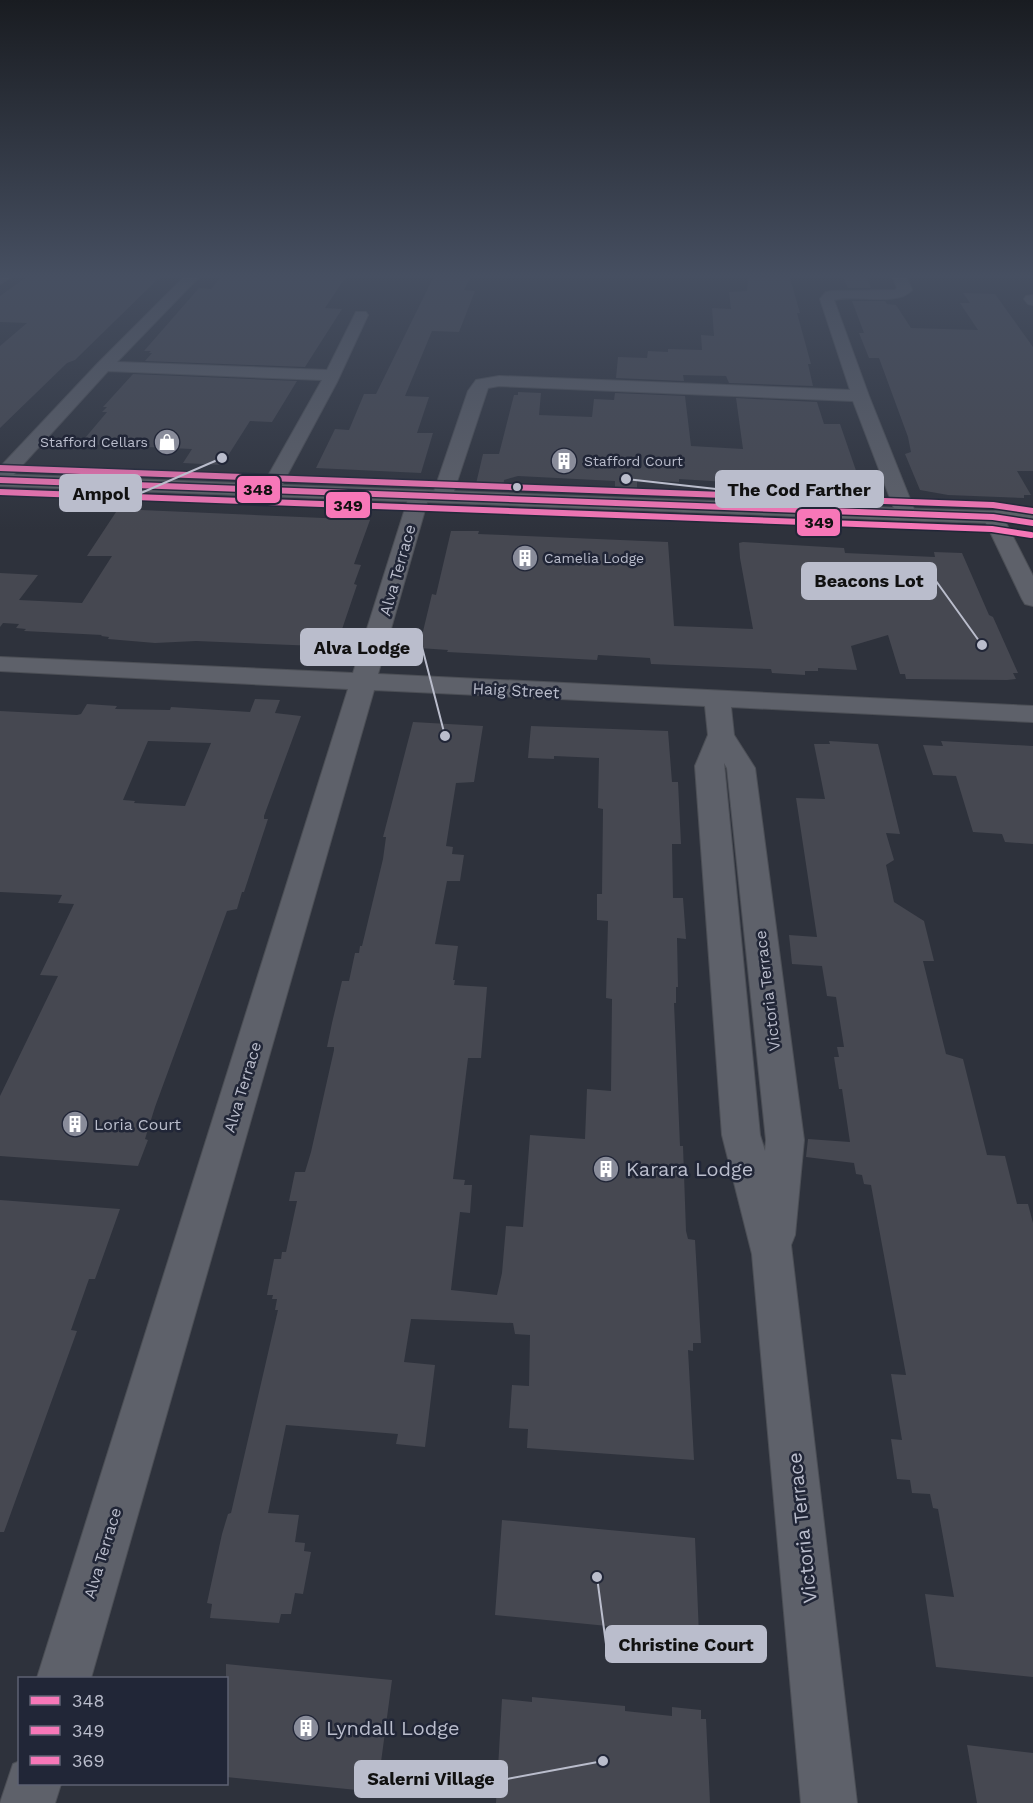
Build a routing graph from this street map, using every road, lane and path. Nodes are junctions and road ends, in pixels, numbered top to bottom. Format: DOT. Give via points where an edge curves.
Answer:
graph roads {
  1 [pos="108,362"];
  2 [pos="338,362"];
  3 [pos="848,362"];
  4 [pos="104,366"];
  5 [pos="332,375"];
  6 [pos="860,396"];
  7 [pos="0,479"];
  8 [pos="270,490"];
  9 [pos="431,497"];
  10 [pos="906,514"];
  11 [pos="1033,514"];
  12 [pos="993,517"];
  13 [pos="1033,524"];
  14 [pos="1033,599"];
  15 [pos="0,664"];
  16 [pos="363,682"];
  17 [pos="717,699"];
  18 [pos="1033,714"];
  19 [pos="64,1677"];
  20 [pos="33,1785"];
  21 [pos="27,1803"];
  22 [pos="829,1803"];
  1 -- 4 [label="street"];
  2 -- 5 [label="street"];
  3 -- 6 [label="street"];
  4 -- 5 [label="street"];
  4 -- 7 [label="street"];
  5 -- 8 [label="street"];
  6 -- 9 [label="street, Alva Terrace" via="500,381 482,384"];
  6 -- 10 [label="street"];
  7 -- 8 [label="highway"];
  8 -- 9 [label="highway"];
  9 -- 10 [label="highway"];
  9 -- 16 [label="street, Alva Terrace"];
  10 -- 12 [label="highway"];
  11 -- 12 [label="highway"];
  12 -- 13 [label="highway"];
  12 -- 14 [label="street"];
  15 -- 16 [label="street, Haig Street"];
  16 -- 17 [label="street, Haig Street"];
  16 -- 19 [label="street, Alva Terrace"];
  17 -- 18 [label="street, Haig Street"];
  17 -- 22 [label="street, Victoria Terrace" via="721,735 709,766 741,1135 773,1254"];
  20 -- 21 [label="street"];
}
